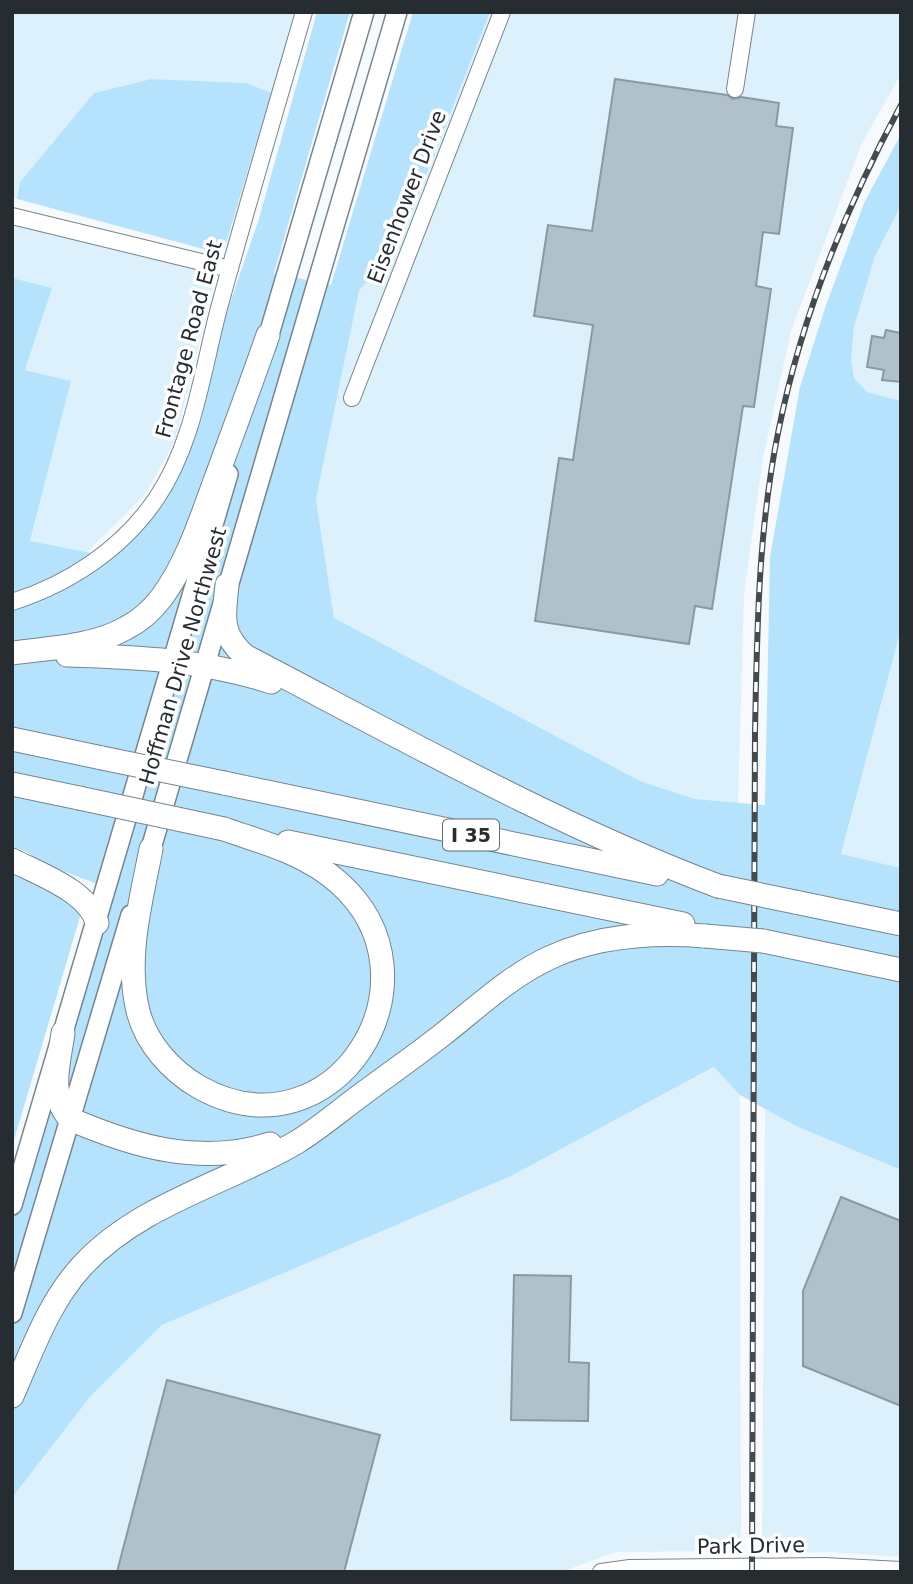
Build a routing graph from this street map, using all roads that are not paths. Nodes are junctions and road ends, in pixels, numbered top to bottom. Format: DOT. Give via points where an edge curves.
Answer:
graph roads {
  1 [pos="304,12"];
  2 [pos="364,12"];
  3 [pos="397,12"];
  4 [pos="502,12"];
  5 [pos="747,12"];
  6 [pos="735,89"];
  7 [pos="12,216"];
  8 [pos="230,269"];
  9 [pos="268,335"];
  10 [pos="352,398"];
  11 [pos="227,585"];
  12 [pos="12,602"];
  13 [pos="12,654"];
  14 [pos="174,661"];
  15 [pos="205,664"];
  16 [pos="362,718"];
  17 [pos="12,739"];
  18 [pos="12,784"];
  19 [pos="224,829"];
  20 [pos="151,849"];
  21 [pos="12,860"];
  22 [pos="718,886"];
  23 [pos="97,923"];
  24 [pos="901,924"];
  25 [pos="707,933"];
  26 [pos="901,970"];
  27 [pos="63,1033"];
  28 [pos="350,1103"];
  29 [pos="70,1119"];
  30 [pos="12,1205"];
  31 [pos="12,1313"];
  32 [pos="12,1396"];
  33 [pos="901,1570"];
  34 [pos="601,1572"];
  1 -- 8 [label="street, Frontage Road East"];
  2 -- 9 [label="main road, Hoffman Drive Northwest"];
  3 -- 11 [label="main road, Hoffman Drive Northwest"];
  4 -- 10 [label="street, Eisenhower Drive"];
  5 -- 6 [label="street"];
  7 -- 8 [label="street"];
  8 -- 12 [label="street, Frontage Road East" via="186,435 156,500 90,566"];
  9 -- 13 [label="highway" via="199,524 162,597 126,629 105,637"];
  9 -- 14 [label="main road, Hoffman Drive Northwest"];
  11 -- 15 [label="main road, Hoffman Drive Northwest"];
  11 -- 16 [label="highway" via="226,632 244,656"];
  13 -- 14 [label="highway"];
  14 -- 15 [label="highway"];
  14 -- 23 [label="main road, Hoffman Drive Northwest"];
  15 -- 16 [label="highway" via="278,684"];
  15 -- 20 [label="main road, Hoffman Drive Northwest"];
  16 -- 22 [label="highway" via="626,849"];
  17 -- 22 [label="highway, I 35, bridge"];
  18 -- 19 [label="highway, I 35, bridge"];
  19 -- 20 [label="highway" via="290,851 337,881 363,912 379,948 383,987 365,1045 321,1090 283,1104 243,1104 206,1091 172,1068 146,1032 139,1012 134,955"];
  19 -- 25 [label="highway, I 35"];
  20 -- 29 [label="main road, Hoffman Drive Northwest"];
  21 -- 23 [label="highway" via="86,902"];
  22 -- 24 [label="highway, I 35, bridge"];
  23 -- 27 [label="main road, Hoffman Drive Northwest"];
  25 -- 26 [label="highway, I 35, bridge"];
  25 -- 28 [label="highway" via="642,934 550,957 487,996"];
  27 -- 29 [label="highway" via="56,1090 62,1111"];
  27 -- 30 [label="main road, Hoffman Drive Northwest"];
  28 -- 29 [label="highway" via="272,1143 220,1155 170,1151"];
  28 -- 32 [label="highway" via="298,1141 136,1221 108,1242 81,1266 48,1313"];
  29 -- 31 [label="main road, Hoffman Drive Northwest"];
  33 -- 34 [label="street, Park Drive" via="824,1566"];
}
